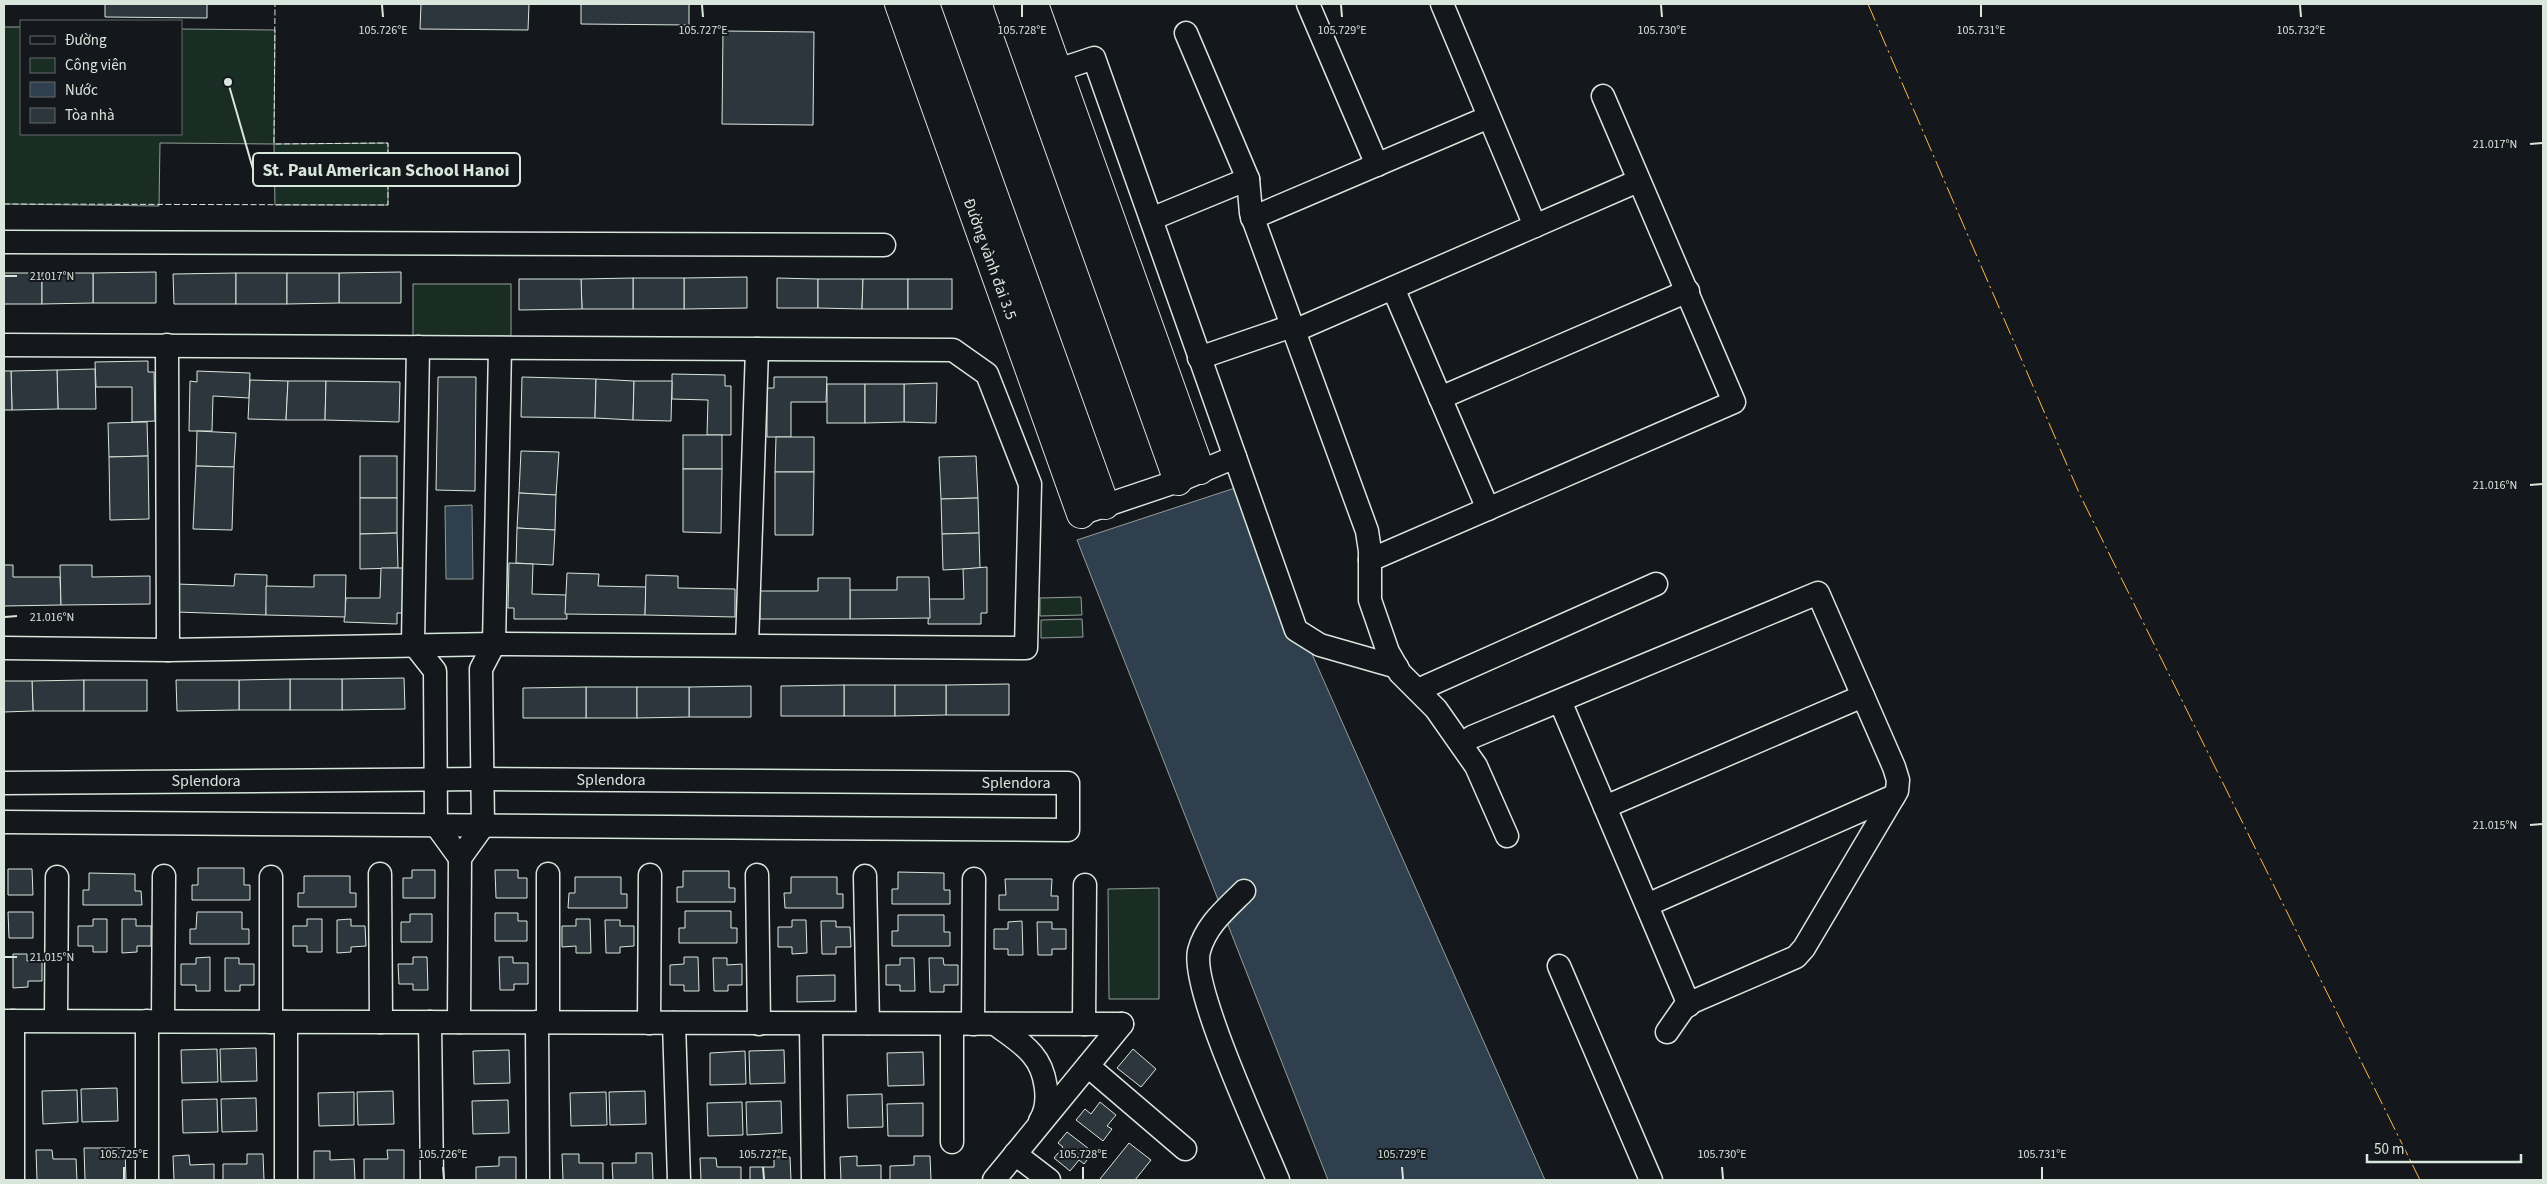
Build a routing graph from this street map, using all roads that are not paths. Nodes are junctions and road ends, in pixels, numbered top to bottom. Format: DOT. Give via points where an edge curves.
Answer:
graph roads {
  1 [pos="899,4"];
  2 [pos="925,4"];
  3 [pos="1008,4"];
  4 [pos="1034,4"];
  5 [pos="1308,4"];
  6 [pos="1442,4"];
  7 [pos="1186,33"];
  8 [pos="1058,70"];
  9 [pos="1603,96"];
  10 [pos="1489,117"];
  11 [pos="1377,165"];
  12 [pos="1248,179"];
  13 [pos="1638,181"];
  14 [pos="1252,218"];
  15 [pos="1151,219"];
  16 [pos="1535,226"];
  17 [pos="4,242"];
  18 [pos="884,245"];
  19 [pos="1393,288"];
  20 [pos="1688,291"];
  21 [pos="1293,328"];
  22 [pos="4,345"];
  23 [pos="167,345"];
  24 [pos="418,347"];
  25 [pos="500,348"];
  26 [pos="758,349"];
  27 [pos="1199,358"];
  28 [pos="1440,398"];
  29 [pos="1235,458"];
  30 [pos="1189,475"];
  31 [pos="1488,509"];
  32 [pos="1093,510"];
  33 [pos="1370,560"];
  34 [pos="1656,584"];
  35 [pos="494,644"];
  36 [pos="414,645"];
  37 [pos="747,645"];
  38 [pos="4,648"];
  39 [pos="168,650"];
  40 [pos="1397,667"];
  41 [pos="1418,690"];
  42 [pos="1863,696"];
  43 [pos="1560,701"];
  44 [pos="1472,738"];
  45 [pos="482,779"];
  46 [pos="435,780"];
  47 [pos="4,783"];
  48 [pos="1894,796"];
  49 [pos="1605,808"];
  50 [pos="4,822"];
  51 [pos="436,825"];
  52 [pos="483,826"];
  53 [pos="1507,836"];
  54 [pos="460,858"];
  55 [pos="380,874"];
  56 [pos="548,874"];
  57 [pos="650,875"];
  58 [pos="757,875"];
  59 [pos="164,876"];
  60 [pos="865,876"];
  61 [pos="57,877"];
  62 [pos="271,877"];
  63 [pos="974,879"];
  64 [pos="1085,885"];
  65 [pos="1244,891"];
  66 [pos="1647,905"];
  67 [pos="1559,966"];
  68 [pos="1689,1005"];
  69 [pos="56,1020"];
  70 [pos="9,1021"];
  71 [pos="155,1021"];
  72 [pos="279,1022"];
  73 [pos="381,1022"];
  74 [pos="430,1022"];
  75 [pos="459,1022"];
  76 [pos="543,1022"];
  77 [pos="649,1023"];
  78 [pos="674,1023"];
  79 [pos="759,1024"];
  80 [pos="811,1024"];
  81 [pos="868,1024"];
  82 [pos="962,1024"];
  83 [pos="995,1024"];
  84 [pos="1084,1024"];
  85 [pos="1667,1032"];
  86 [pos="1088,1066"];
  87 [pos="1030,1136"];
  88 [pos="952,1142"];
  89 [pos="1185,1150"];
  90 [pos="1016,1154"];
  91 [pos="13,1180"];
  92 [pos="147,1180"];
  93 [pos="286,1180"];
  94 [pos="432,1180"];
  95 [pos="538,1180"];
  96 [pos="679,1180"];
  97 [pos="813,1180"];
  98 [pos="994,1180"];
  99 [pos="1049,1180"];
  100 [pos="1278,1180"];
  101 [pos="1651,1180"];
  1 -- 32 [label="main road, Đường vành đai 3.5"];
  2 -- 32 [label="main road, Đường vành đai 3.5"];
  3 -- 30 [label="main road"];
  4 -- 8 [label="main road"];
  5 -- 11 [label="street"];
  6 -- 10 [label="street"];
  7 -- 12 [label="street"];
  8 -- 15 [label="street" via="1094,58"];
  8 -- 30 [label="main road"];
  9 -- 13 [label="street"];
  10 -- 11 [label="street"];
  10 -- 16 [label="street"];
  11 -- 14 [label="street"];
  12 -- 14 [label="street"];
  12 -- 15 [label="street"];
  13 -- 16 [label="street"];
  13 -- 20 [label="street"];
  14 -- 21 [label="street"];
  15 -- 27 [label="street"];
  16 -- 19 [label="street"];
  17 -- 18 [label="street"];
  19 -- 21 [label="street"];
  19 -- 28 [label="street"];
  20 -- 28 [label="street"];
  20 -- 31 [label="street" via="1734,402"];
  21 -- 27 [label="street"];
  21 -- 33 [label="street" via="1367,531"];
  22 -- 23 [label="street"];
  23 -- 24 [label="street"];
  23 -- 39 [label="street"];
  24 -- 25 [label="street"];
  24 -- 36 [label="street"];
  25 -- 26 [label="street"];
  25 -- 35 [label="street"];
  26 -- 37 [label="street"];
  26 -- 37 [label="street" via="952,350 987,374 1030,484 1026,648"];
  27 -- 29 [label="street"];
  28 -- 31 [label="street"];
  29 -- 30 [label="street"];
  29 -- 40 [label="street" via="1296,630 1320,645"];
  30 -- 32 [label="street"];
  31 -- 33 [label="street"];
  33 -- 40 [label="street" via="1370,600"];
  34 -- 41 [label="street"];
  35 -- 36 [label="street"];
  35 -- 37 [label="street"];
  35 -- 45 [label="street" via="481,668"];
  36 -- 39 [label="street"];
  36 -- 46 [label="street" via="435,671"];
  38 -- 39 [label="street"];
  40 -- 41 [label="street"];
  41 -- 53 [label="street" via="1436,709 1476,766"];
  42 -- 43 [label="street" via="1818,593"];
  42 -- 48 [label="street" via="1894,767 1898,787"];
  42 -- 49 [label="street"];
  43 -- 44 [label="street"];
  43 -- 49 [label="street"];
  45 -- 46 [label="street, Splendora"];
  45 -- 52 [label="street"];
  45 -- 52 [label="street, Splendora" via="1068,783 1068,830"];
  46 -- 47 [label="street, Splendora"];
  46 -- 51 [label="street"];
  48 -- 66 [label="street"];
  48 -- 68 [label="street" via="1796,957"];
  49 -- 66 [label="street"];
  50 -- 51 [label="street, Splendora"];
  51 -- 52 [label="street, Splendora"];
  51 -- 54 [label="street"];
  52 -- 54 [label="street"];
  54 -- 75 [label="street"];
  55 -- 73 [label="street"];
  56 -- 76 [label="street"];
  57 -- 77 [label="street"];
  58 -- 79 [label="street"];
  59 -- 71 [label="street"];
  60 -- 81 [label="street"];
  61 -- 69 [label="street"];
  62 -- 72 [label="street"];
  63 -- 82 [label="street"];
  64 -- 84 [label="street"];
  65 -- 100 [label="street" via="1211,924 1199,953 1198,970 1206,1003"];
  66 -- 68 [label="street"];
  67 -- 101 [label="street"];
  68 -- 85 [label="street"];
  69 -- 70 [label="street"];
  69 -- 71 [label="street"];
  70 -- 91 [label="street"];
  71 -- 72 [label="street"];
  71 -- 92 [label="street"];
  72 -- 73 [label="street"];
  72 -- 93 [label="street"];
  73 -- 74 [label="street"];
  74 -- 75 [label="street"];
  74 -- 94 [label="street"];
  75 -- 76 [label="street"];
  76 -- 77 [label="street"];
  76 -- 95 [label="street"];
  77 -- 78 [label="street"];
  78 -- 79 [label="street"];
  78 -- 96 [label="street"];
  79 -- 80 [label="street"];
  80 -- 81 [label="street"];
  80 -- 97 [label="street"];
  81 -- 82 [label="street"];
  82 -- 83 [label="street"];
  82 -- 88 [label="street"];
  83 -- 84 [label="street"];
  83 -- 87 [label="street" via="1033,1054 1043,1074 1046,1096 1042,1117"];
  84 -- 86 [label="street" via="1122,1024"];
  86 -- 87 [label="street"];
  86 -- 89 [label="street"];
  87 -- 90 [label="street"];
  90 -- 98 [label="street"];
  90 -- 99 [label="street"];
}
